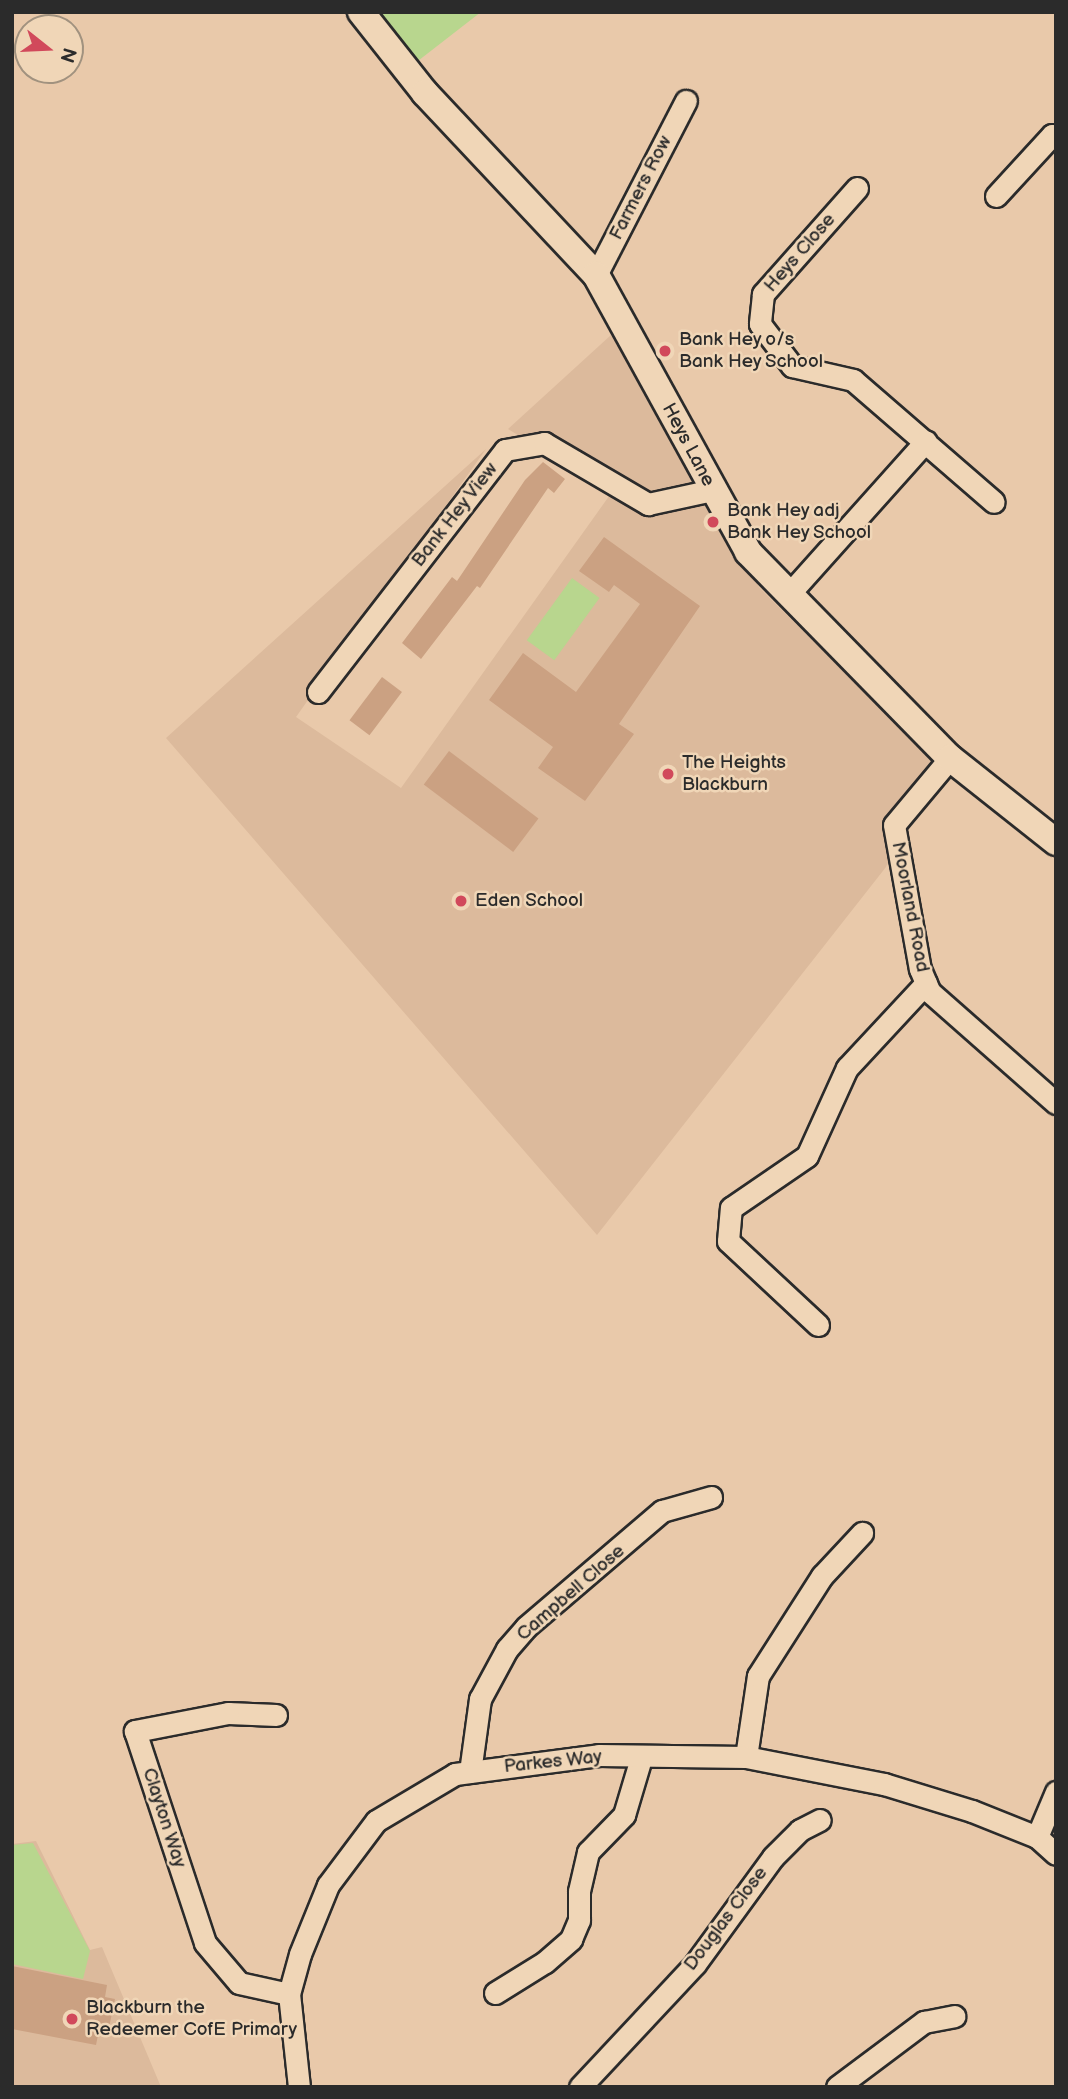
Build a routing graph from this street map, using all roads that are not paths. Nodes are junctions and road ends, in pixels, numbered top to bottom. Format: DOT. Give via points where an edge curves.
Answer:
graph roads {
  1 [pos="361,12"];
  2 [pos="686,101"];
  3 [pos="1056,137"];
  4 [pos="857,188"];
  5 [pos="996,196"];
  6 [pos="596,275"];
  7 [pos="926,441"];
  8 [pos="713,491"];
  9 [pos="994,502"];
  10 [pos="789,594"];
  11 [pos="318,692"];
  12 [pos="950,758"];
  13 [pos="1056,842"];
  14 [pos="926,983"];
  15 [pos="1056,1102"];
  16 [pos="818,1325"];
  17 [pos="711,1497"];
  18 [pos="862,1533"];
  19 [pos="276,1715"];
  20 [pos="746,1757"];
  21 [pos="641,1758"];
  22 [pos="470,1772"];
  23 [pos="1056,1792"];
  24 [pos="820,1820"];
  25 [pos="1037,1837"];
  26 [pos="1056,1854"];
  27 [pos="495,1993"];
  28 [pos="289,1994"];
  29 [pos="954,2016"];
  30 [pos="299,2087"];
  31 [pos="580,2087"];
  32 [pos="837,2087"];
  1 -- 6 [label="street, Heys Lane" via="425,93"];
  2 -- 6 [label="street, Farmers Row"];
  3 -- 5 [label="street" via="1052,135"];
  4 -- 7 [label="street, Heys Close" via="763,294 760,324 792,366 853,380"];
  6 -- 8 [label="street, Heys Lane"];
  7 -- 9 [label="street, Heys Close"];
  7 -- 10 [label="street"];
  8 -- 10 [label="street, Heys Lane" via="748,552"];
  8 -- 11 [label="street, Bank Hey View" via="648,504 544,443 505,450"];
  10 -- 12 [label="street, Heys Lane"];
  12 -- 13 [label="street, Heys Lane"];
  12 -- 14 [label="street, Moorland Road" via="894,825 905,899"];
  14 -- 15 [label="street, Moorland Road" via="930,992"];
  14 -- 16 [label="street" via="847,1068 807,1156 731,1208 728,1241"];
  17 -- 22 [label="street, Campbell Close" via="662,1511 513,1642 480,1699"];
  18 -- 20 [label="street" via="822,1576 758,1676"];
  19 -- 28 [label="street, Clayton Way" via="228,1713 135,1731 205,1943 239,1983"];
  20 -- 21 [label="street, Parkes Way"];
  20 -- 25 [label="street, Parkes Way" via="884,1784"];
  21 -- 22 [label="street, Parkes Way" via="599,1755"];
  21 -- 27 [label="street" via="624,1815 588,1852 579,1891 579,1920 571,1939 545,1962"];
  22 -- 28 [label="street, Parkes Way" via="455,1774 376,1821 328,1885"];
  23 -- 25 [label="street"];
  24 -- 31 [label="street, Douglas Close" via="800,1830 773,1857 695,1964"];
  25 -- 26 [label="street, Parkes Way"];
  28 -- 30 [label="street, Parkes Way"];
  29 -- 32 [label="street" via="924,2022"];
}
